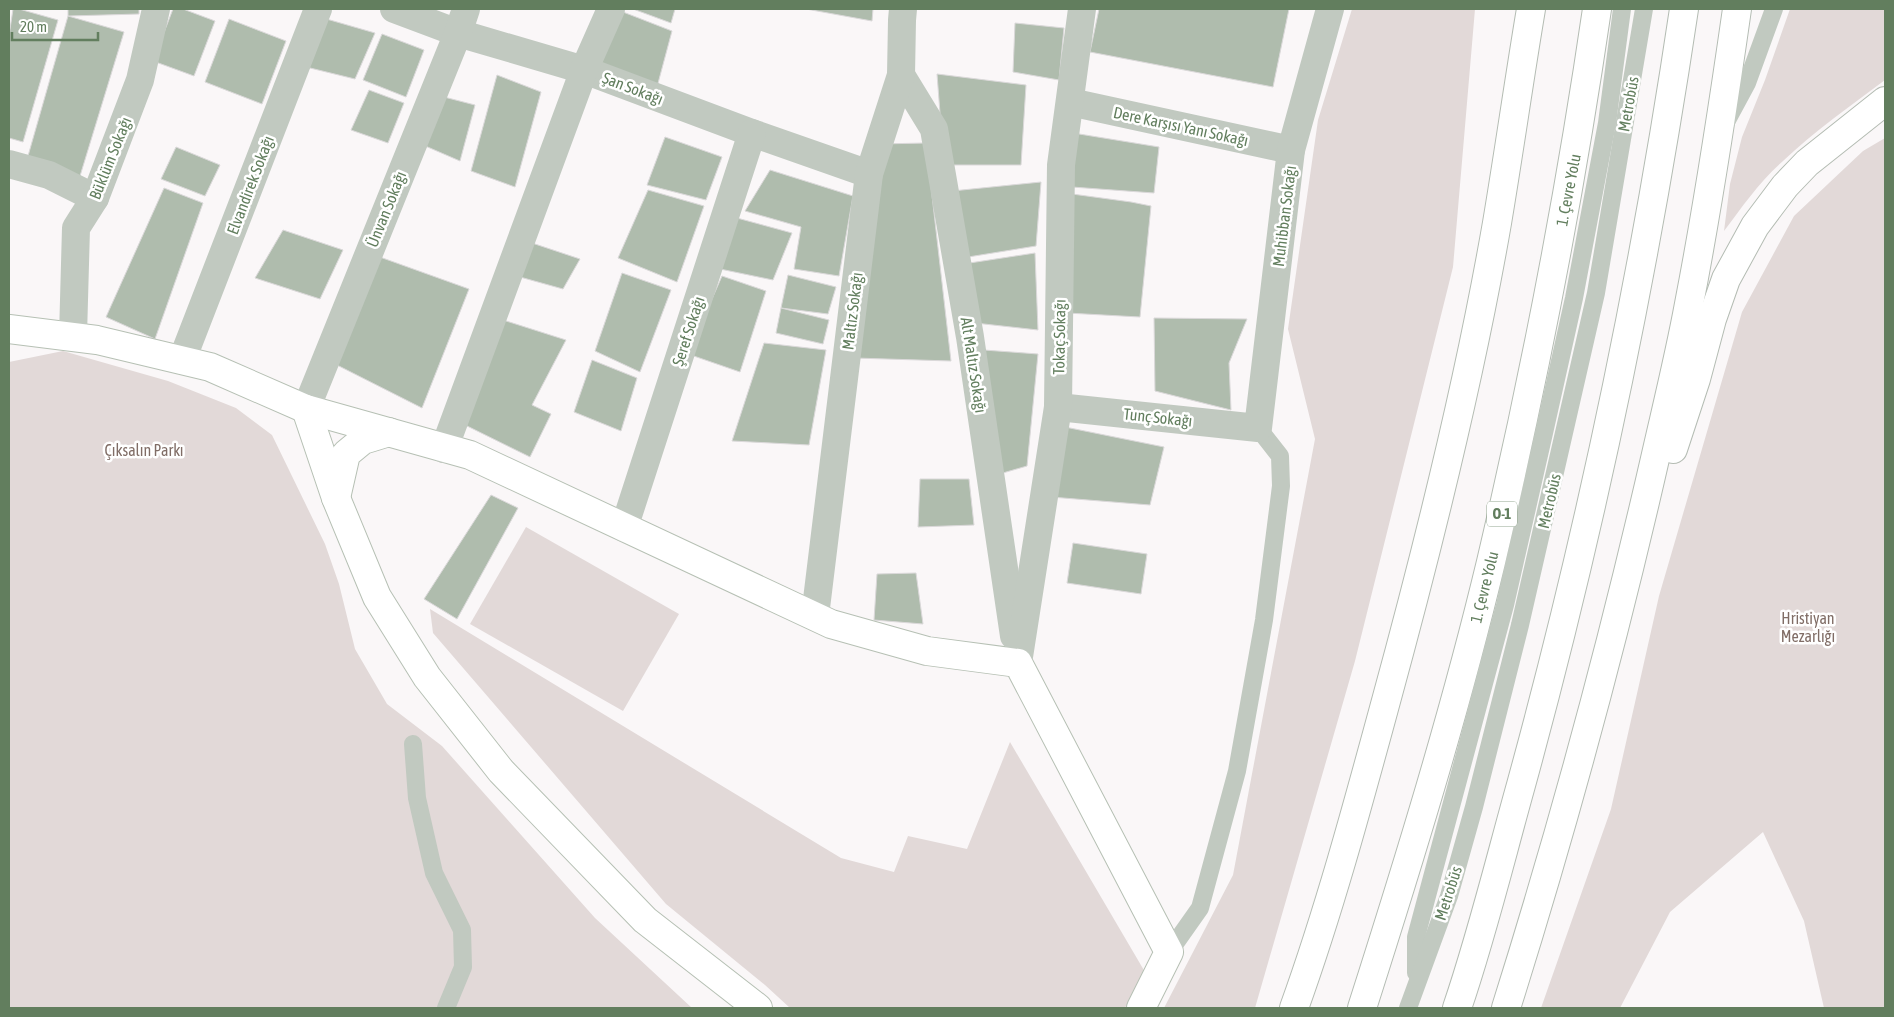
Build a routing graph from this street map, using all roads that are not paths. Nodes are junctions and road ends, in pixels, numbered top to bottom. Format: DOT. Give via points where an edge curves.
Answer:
graph roads {
  1 [pos="156,9"];
  2 [pos="318,9"];
  3 [pos="394,9"];
  4 [pos="611,9"];
  5 [pos="903,9"];
  6 [pos="1082,9"];
  7 [pos="1330,9"];
  8 [pos="1531,9"];
  9 [pos="1597,9"];
  10 [pos="1622,9"];
  11 [pos="1644,9"];
  12 [pos="1684,9"];
  13 [pos="1737,9"];
  14 [pos="1774,9"];
  15 [pos="462,21"];
  16 [pos="584,70"];
  17 [pos="901,75"];
  18 [pos="1070,102"];
  19 [pos="1885,102"];
  20 [pos="752,133"];
  21 [pos="1718,137"];
  22 [pos="1292,150"];
  23 [pos="9,164"];
  24 [pos="869,174"];
  25 [pos="95,198"];
  26 [pos="9,329"];
  27 [pos="73,336"];
  28 [pos="182,360"];
  29 [pos="1058,407"];
  30 [pos="306,409"];
  31 [pos="1258,428"];
  32 [pos="389,432"];
  33 [pos="444,449"];
  34 [pos="336,498"];
  35 [pos="624,528"];
  36 [pos="1637,538"];
  37 [pos="814,616"];
  38 [pos="1018,664"];
  39 [pos="413,744"];
  40 [pos="1169,952"];
  41 [pos="1416,984"];
  42 [pos="446,1008"];
  43 [pos="758,1008"];
  44 [pos="1141,1008"];
  45 [pos="1294,1008"];
  46 [pos="1362,1008"];
  47 [pos="1408,1008"];
  48 [pos="1457,1008"];
  49 [pos="1506,1008"];
  1 -- 25 [label="street, Büklüm Sokağı" via="140,80"];
  2 -- 28 [label="street, Elvandirek Sokağı"];
  3 -- 15 [label="street, Şan Sokağı"];
  4 -- 16 [label="street"];
  5 -- 17 [label="street, Maltız Sokağı"];
  6 -- 18 [label="street, Tokaç Sokağı"];
  7 -- 22 [label="street, Muhibban Sokağı"];
  8 -- 45 [label="main road" via="1497,223 1471,357 1413,603 1361,793"];
  9 -- 46 [label="main road, 1. Çevre Yolu / O-1" via="1558,245 1491,563 1418,829"];
  10 -- 41 [label="lane, Metrobüs" via="1607,122 1574,298 1505,605 1416,937"];
  11 -- 41 [label="lane, Metrobüs" via="1596,293 1520,625 1449,896"];
  12 -- 48 [label="main road" via="1651,218 1602,461 1555,662"];
  13 -- 21 [label="main road"];
  14 -- 21 [label="lane" via="1747,83"];
  15 -- 16 [label="street, Şan Sokağı"];
  15 -- 30 [label="street, Ünvan Sokağı"];
  16 -- 20 [label="street, Şan Sokağı"];
  16 -- 33 [label="street"];
  17 -- 24 [label="street, Maltız Sokağı"];
  17 -- 38 [label="street, Alt Maltız Sokağı" via="934,129 970,337"];
  18 -- 22 [label="street, Dere Karşısı Yanı Sokağı"];
  18 -- 29 [label="street, Tokaç Sokağı" via="1060,165"];
  19 -- 36 [label="main road" via="1807,163 1755,226 1726,280 1676,439"];
  20 -- 24 [label="street, Şan Sokağı"];
  20 -- 35 [label="street, Şeref Sokağı"];
  21 -- 36 [label="main road" via="1689,306"];
  22 -- 31 [label="street, Muhibban Sokağı"];
  23 -- 25 [label="street" via="48,175"];
  24 -- 37 [label="street, Maltız Sokağı"];
  25 -- 27 [label="street, Büklüm Sokağı" via="76,228"];
  26 -- 27 [label="main road"];
  27 -- 28 [label="main road"];
  28 -- 30 [label="main road" via="210,367"];
  29 -- 31 [label="street, Tunç Sokağı"];
  29 -- 38 [label="street, Tokaç Sokağı"];
  30 -- 32 [label="main road"];
  30 -- 34 [label="main road"];
  31 -- 40 [label="lane" via="1280,456 1281,486 1264,620 1236,771 1200,908"];
  32 -- 33 [label="main road"];
  32 -- 34 [label="main road" via="363,440 346,454"];
  33 -- 35 [label="main road" via="470,455"];
  34 -- 43 [label="main road" via="377,597 427,677 501,771 645,920"];
  35 -- 37 [label="main road"];
  36 -- 49 [label="main road" via="1575,781"];
  37 -- 38 [label="main road" via="831,624 927,651"];
  38 -- 40 [label="main road"];
  39 -- 42 [label="lane" via="417,798 434,873 462,930 463,967"];
  40 -- 44 [label="main road"];
  41 -- 47 [label="lane, Metrobüs"];
}
